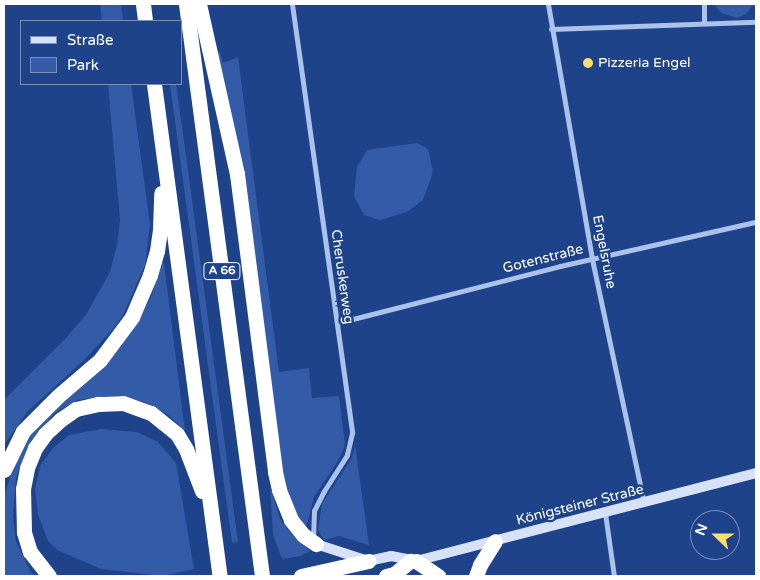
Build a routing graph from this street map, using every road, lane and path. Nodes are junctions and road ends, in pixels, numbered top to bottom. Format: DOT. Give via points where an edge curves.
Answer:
graph roads {
  1 [pos="143,4"];
  2 [pos="186,4"];
  3 [pos="199,4"];
  4 [pos="292,4"];
  5 [pos="548,4"];
  6 [pos="704,4"];
  7 [pos="146,20"];
  8 [pos="756,22"];
  9 [pos="704,23"];
  10 [pos="551,29"];
  11 [pos="154,85"];
  12 [pos="162,142"];
  13 [pos="756,222"];
  14 [pos="592,259"];
  15 [pos="337,323"];
  16 [pos="4,470"];
  17 [pos="756,474"];
  18 [pos="644,503"];
  19 [pos="605,513"];
  20 [pos="495,540"];
  21 [pos="316,544"];
  22 [pos="216,545"];
  23 [pos="368,561"];
  24 [pos="413,561"];
  25 [pos="48,576"];
  26 [pos="220,576"];
  27 [pos="262,576"];
  28 [pos="301,576"];
  29 [pos="386,576"];
  30 [pos="438,576"];
  31 [pos="476,576"];
  32 [pos="614,576"];
  1 -- 7 [label="highway"];
  2 -- 27 [label="highway, A 66"];
  3 -- 21 [label="highway" via="237,174 275,472 291,520 303,535"];
  4 -- 15 [label="street, Cheruskerweg"];
  5 -- 10 [label="street, Engelsruhe"];
  6 -- 9 [label="street"];
  8 -- 9 [label="street"];
  9 -- 10 [label="street"];
  10 -- 14 [label="street, Engelsruhe"];
  11 -- 12 [label="highway"];
  12 -- 16 [label="highway" via="160,230 141,298 123,331 100,360 23,431"];
  12 -- 22 [label="highway"];
  13 -- 14 [label="street, Gotenstraße"];
  14 -- 15 [label="street, Gotenstraße"];
  14 -- 18 [label="street, Engelsruhe"];
  15 -- 21 [label="street, Cheruskerweg" via="351,440 347,456 314,511 312,534"];
  17 -- 18 [label="main road, Königsteiner Straße"];
  18 -- 19 [label="main road, Königsteiner Straße"];
  19 -- 20 [label="main road, Königsteiner Straße"];
  19 -- 32 [label="street"];
  20 -- 24 [label="main road, Königsteiner Straße"];
  20 -- 31 [label="highway"];
  21 -- 23 [label="main road"];
  22 -- 25 [label="highway" via="201,486 177,434 164,422 137,408 123,403 98,404 76,409 60,420 35,448 27,468 22,489 24,532 30,552"];
  22 -- 26 [label="highway"];
  23 -- 24 [label="main road" via="391,556"];
  23 -- 28 [label="highway"];
  24 -- 29 [label="highway"];
  24 -- 30 [label="highway"];
}
